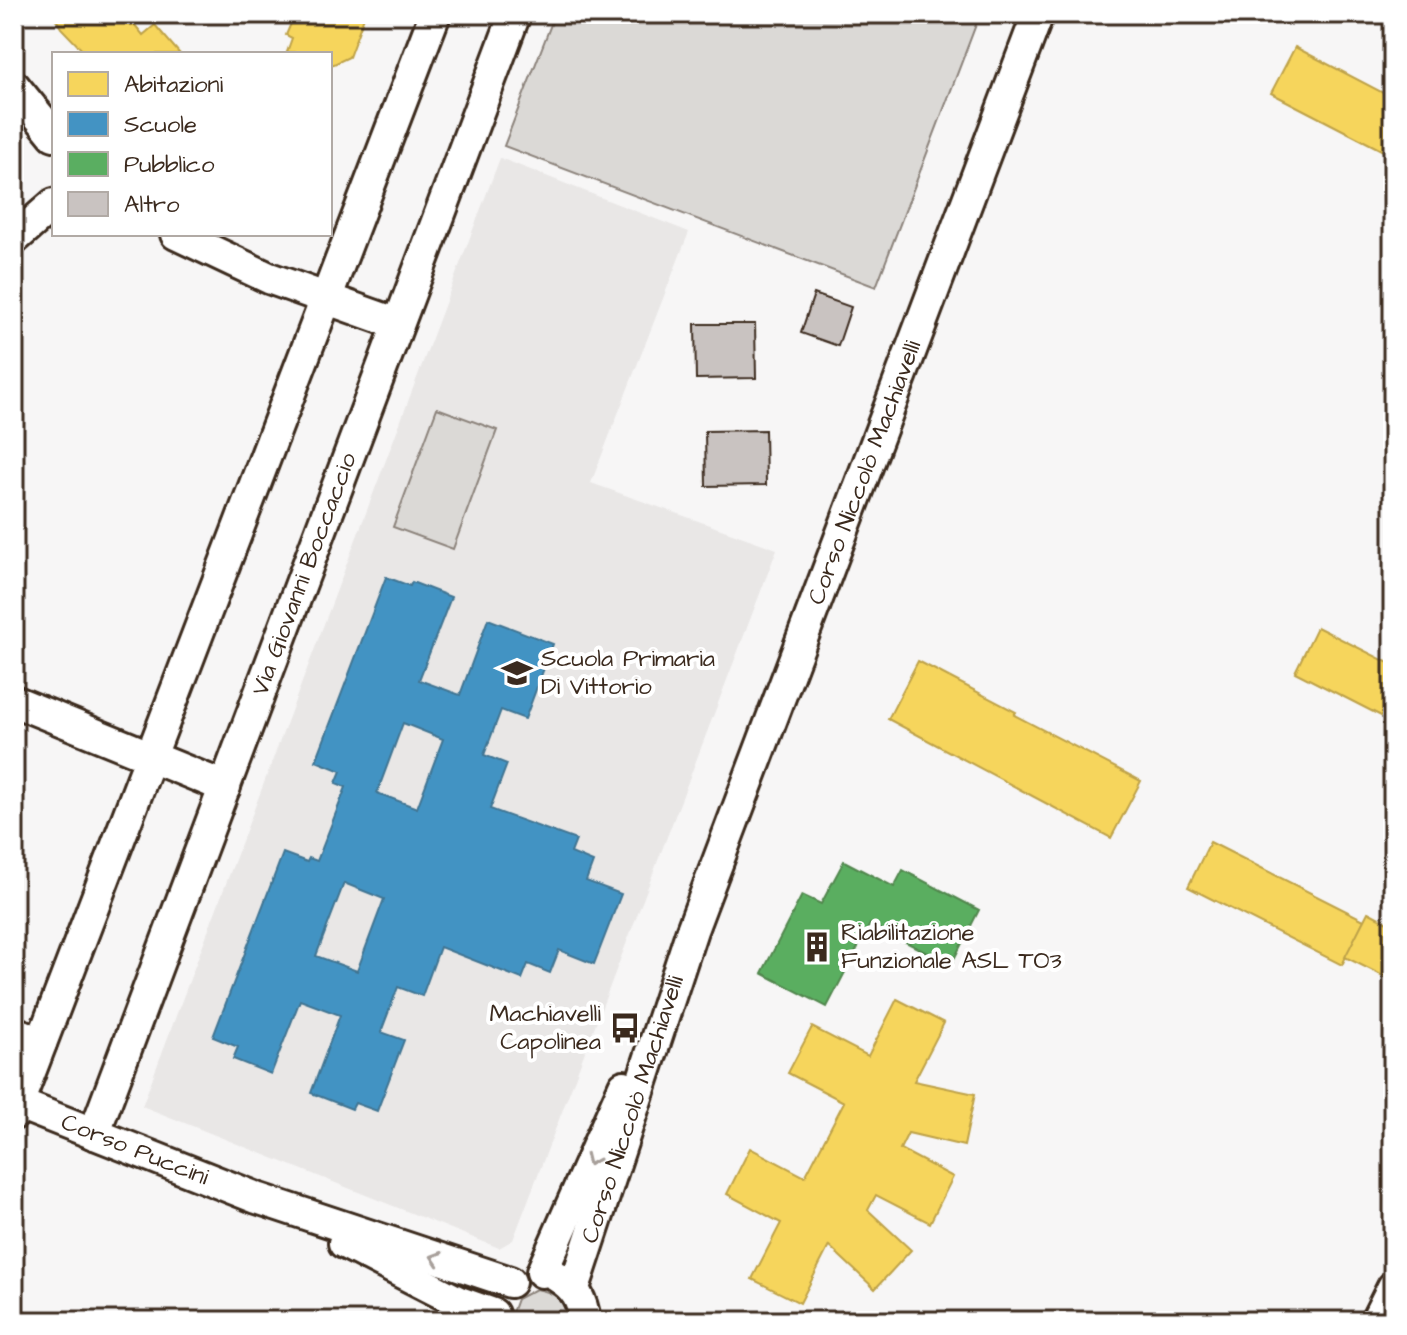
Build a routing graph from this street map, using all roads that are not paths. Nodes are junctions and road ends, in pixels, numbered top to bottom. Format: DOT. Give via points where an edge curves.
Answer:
graph roads {
  1 [pos="435,14"];
  2 [pos="515,14"];
  3 [pos="1038,14"];
  4 [pos="14,86"];
  5 [pos="52,133"];
  6 [pos="52,206"];
  7 [pos="180,236"];
  8 [pos="14,239"];
  9 [pos="326,298"];
  10 [pos="398,324"];
  11 [pos="14,701"];
  12 [pos="151,757"];
  13 [pos="225,787"];
  14 [pos="692,930"];
  15 [pos="28,1037"];
  16 [pos="15,1107"];
  17 [pos="94,1134"];
  18 [pos="257,1198"];
  19 [pos="542,1272"];
  20 [pos="510,1282"];
  21 [pos="1393,1287"];
  22 [pos="574,1288"];
  23 [pos="493,1318"];
  24 [pos="585,1321"];
  25 [pos="1376,1321"];
  1 -- 9 [label="street"];
  2 -- 10 [label="street, Via Giovanni Boccaccio"];
  3 -- 14 [label="street, Corso Niccolò Machiavelli"];
  4 -- 5 [label="street"];
  6 -- 8 [label="street"];
  7 -- 9 [label="street"];
  9 -- 10 [label="street"];
  9 -- 12 [label="street"];
  10 -- 13 [label="street, Via Giovanni Boccaccio"];
  11 -- 12 [label="street"];
  12 -- 13 [label="street"];
  12 -- 15 [label="street"];
  13 -- 17 [label="street, Via Giovanni Boccaccio"];
  14 -- 19 [label="street, Corso Niccolò Machiavelli, one-way"];
  14 -- 22 [label="street, Corso Niccolò Machiavelli"];
  15 -- 16 [label="street"];
  16 -- 17 [label="street, Corso Puccini"];
  17 -- 18 [label="street, Corso Puccini"];
  20 -- 18 [label="street, one-way"];
  18 -- 23 [label="street"];
  19 -- 20 [label="street"];
  19 -- 22 [label="street"];
  20 -- 23 [label="street" via="499,1295"];
  21 -- 25 [label="street"];
  22 -- 24 [label="street"];
}
